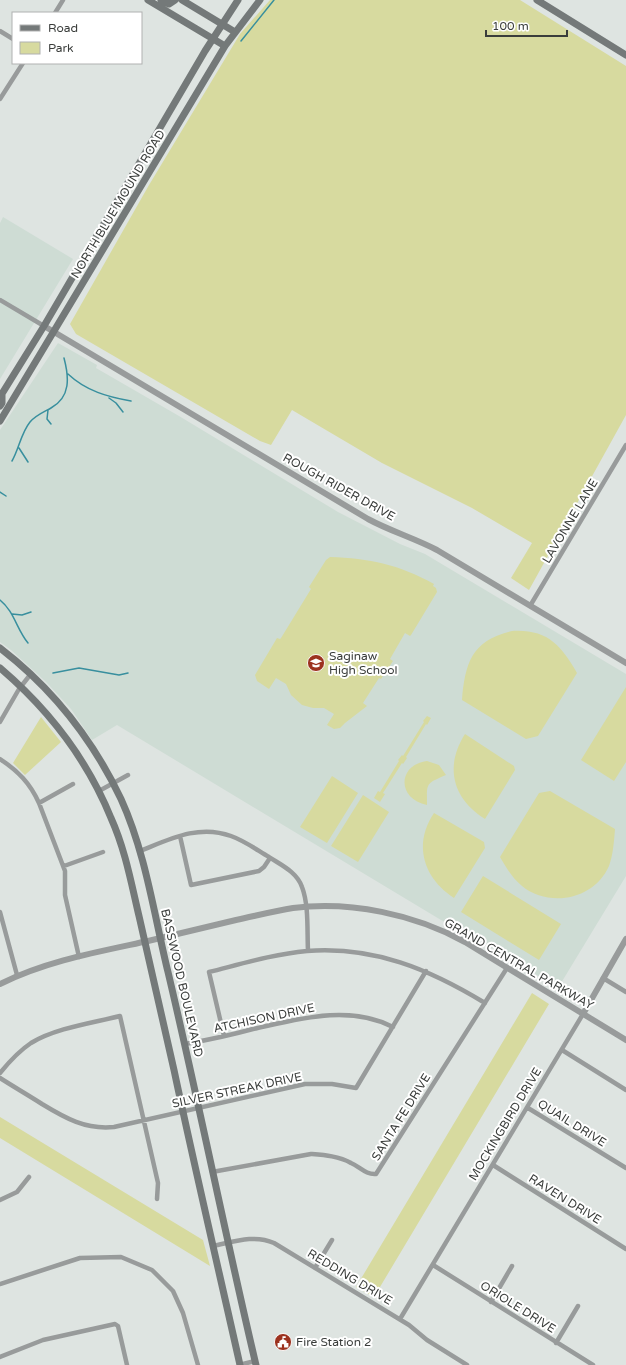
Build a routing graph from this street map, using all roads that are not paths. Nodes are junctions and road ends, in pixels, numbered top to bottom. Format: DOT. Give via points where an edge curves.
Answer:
graph roads {
  1 [pos="63,0"];
  2 [pos="148,0"];
  3 [pos="161,0"];
  4 [pos="174,0"];
  5 [pos="182,0"];
  6 [pos="238,0"];
  7 [pos="260,0"];
  8 [pos="537,0"];
  9 [pos="56,12"];
  10 [pos="222,24"];
  11 [pos="0,31"];
  12 [pos="235,32"];
  13 [pos="12,38"];
  14 [pos="212,39"];
  15 [pos="225,46"];
  16 [pos="626,55"];
  17 [pos="23,64"];
  18 [pos="0,100"];
  19 [pos="0,300"];
  20 [pos="44,326"];
  21 [pos="54,332"];
  22 [pos="1,395"];
  23 [pos="0,406"];
  24 [pos="0,421"];
  25 [pos="626,445"];
  26 [pos="530,606"];
  27 [pos="0,648"];
  28 [pos="626,663"];
  29 [pos="0,668"];
  30 [pos="30,674"];
  31 [pos="21,686"];
  32 [pos="0,722"];
  33 [pos="0,759"];
  34 [pos="128,775"];
  35 [pos="113,783"];
  36 [pos="73,784"];
  37 [pos="99,791"];
  38 [pos="39,803"];
  39 [pos="180,836"];
  40 [pos="140,851"];
  41 [pos="103,852"];
  42 [pos="270,858"];
  43 [pos="64,866"];
  44 [pos="305,907"];
  45 [pos="0,912"];
  46 [pos="160,938"];
  47 [pos="626,939"];
  48 [pos="145,941"];
  49 [pos="308,951"];
  50 [pos="79,956"];
  51 [pos="507,968"];
  52 [pos="426,971"];
  53 [pos="17,975"];
  54 [pos="603,978"];
  55 [pos="0,984"];
  56 [pos="626,992"];
  57 [pos="485,1003"];
  58 [pos="583,1014"];
  59 [pos="393,1027"];
  60 [pos="224,1036"];
  61 [pos="626,1040"];
  62 [pos="185,1044"];
  63 [pos="562,1050"];
  64 [pos="0,1073"];
  65 [pos="0,1078"];
  66 [pos="626,1090"];
  67 [pos="199,1108"];
  68 [pos="528,1108"];
  69 [pos="183,1112"];
  70 [pos="143,1120"];
  71 [pos="493,1165"];
  72 [pos="626,1168"];
  73 [pos="212,1172"];
  74 [pos="29,1177"];
  75 [pos="157,1199"];
  76 [pos="0,1200"];
  77 [pos="332,1240"];
  78 [pos="228,1243"];
  79 [pos="213,1246"];
  80 [pos="626,1249"];
  81 [pos="433,1265"];
  82 [pos="512,1266"];
  83 [pos="315,1268"];
  84 [pos="0,1284"];
  85 [pos="491,1302"];
  86 [pos="578,1306"];
  87 [pos="400,1320"];
  88 [pos="556,1343"];
  89 [pos="0,1357"];
  90 [pos="256,1363"];
  91 [pos="127,1365"];
  92 [pos="198,1365"];
  93 [pos="240,1365"];
  94 [pos="467,1365"];
  95 [pos="593,1365"];
  1 -- 9 [label="street"];
  2 -- 14 [label="main road"];
  3 -- 4 [label="main road" via="169,4"];
  5 -- 10 [label="main road"];
  6 -- 10 [label="main road, NORTH BLUE MOUND ROAD"];
  7 -- 12 [label="main road, NORTH BLUE MOUND ROAD"];
  8 -- 16 [label="main road"];
  10 -- 12 [label="main road"];
  10 -- 14 [label="main road, NORTH BLUE MOUND ROAD"];
  11 -- 13 [label="street"];
  12 -- 15 [label="main road, NORTH BLUE MOUND ROAD"];
  14 -- 15 [label="main road"];
  14 -- 20 [label="main road, NORTH BLUE MOUND ROAD"];
  15 -- 21 [label="main road, NORTH BLUE MOUND ROAD"];
  17 -- 18 [label="street"];
  19 -- 20 [label="street"];
  20 -- 21 [label="street, ROUGH RIDER DRIVE"];
  20 -- 22 [label="main road, NORTH BLUE MOUND ROAD"];
  21 -- 24 [label="main road, NORTH BLUE MOUND ROAD"];
  21 -- 26 [label="street, ROUGH RIDER DRIVE" via="368,519 428,545"];
  22 -- 23 [label="main road"];
  25 -- 26 [label="street, LAVONNE LANE"];
  26 -- 28 [label="street, ROUGH RIDER DRIVE"];
  27 -- 30 [label="main road, BASSWOOD BOULEVARD"];
  29 -- 31 [label="main road"];
  30 -- 31 [label="street"];
  30 -- 35 [label="main road, BASSWOOD BOULEVARD" via="77,726"];
  31 -- 32 [label="street"];
  31 -- 37 [label="main road" via="67,739"];
  33 -- 38 [label="street" via="25,778"];
  34 -- 35 [label="street"];
  35 -- 37 [label="street"];
  35 -- 40 [label="main road, BASSWOOD BOULEVARD"];
  36 -- 38 [label="street"];
  37 -- 48 [label="main road" via="122,848"];
  38 -- 43 [label="street"];
  39 -- 40 [label="street"];
  39 -- 42 [label="street" via="202,831 225,834"];
  39 -- 42 [label="street" via="191,885 259,870"];
  40 -- 46 [label="main road, BASSWOOD BOULEVARD"];
  41 -- 43 [label="street"];
  42 -- 44 [label="street" via="297,877"];
  43 -- 50 [label="street" via="65,895"];
  44 -- 46 [label="street, GRAND CENTRAL PARKWAY"];
  44 -- 49 [label="street"];
  44 -- 51 [label="street, GRAND CENTRAL PARKWAY" via="363,909 418,921 456,938"];
  45 -- 53 [label="street"];
  46 -- 48 [label="street, GRAND CENTRAL PARKWAY"];
  46 -- 62 [label="main road, BASSWOOD BOULEVARD"];
  47 -- 54 [label="street, MOCKINGBIRD DRIVE"];
  48 -- 50 [label="street, GRAND CENTRAL PARKWAY"];
  48 -- 69 [label="main road"];
  49 -- 52 [label="street" via="362,953 397,960"];
  49 -- 60 [label="street" via="209,972"];
  50 -- 53 [label="street, GRAND CENTRAL PARKWAY"];
  51 -- 57 [label="street, SANTA FE DRIVE"];
  51 -- 58 [label="street, GRAND CENTRAL PARKWAY"];
  52 -- 57 [label="street"];
  52 -- 59 [label="street, SILVER STREAK DRIVE"];
  53 -- 55 [label="street, GRAND CENTRAL PARKWAY"];
  54 -- 56 [label="street"];
  54 -- 58 [label="street, MOCKINGBIRD DRIVE"];
  57 -- 73 [label="street, SANTA FE DRIVE" via="376,1174 370,1175 350,1162 326,1155 311,1154"];
  58 -- 61 [label="street, GRAND CENTRAL PARKWAY"];
  58 -- 63 [label="street, MOCKINGBIRD DRIVE"];
  59 -- 60 [label="street, ATCHISON DRIVE" via="361,1016 329,1015 307,1017"];
  59 -- 67 [label="street, SILVER STREAK DRIVE" via="356,1088 332,1084 304,1084"];
  60 -- 62 [label="street, ATCHISON DRIVE"];
  62 -- 67 [label="main road, BASSWOOD BOULEVARD"];
  63 -- 66 [label="street"];
  63 -- 68 [label="street, MOCKINGBIRD DRIVE"];
  64 -- 70 [label="street" via="18,1054 40,1039 120,1016"];
  65 -- 70 [label="street, SILVER STREAK DRIVE" via="80,1124 108,1128"];
  67 -- 69 [label="street, SILVER STREAK DRIVE"];
  67 -- 73 [label="main road, BASSWOOD BOULEVARD"];
  68 -- 71 [label="street, MOCKINGBIRD DRIVE"];
  68 -- 72 [label="street, QUAIL DRIVE"];
  69 -- 70 [label="street, SILVER STREAK DRIVE"];
  69 -- 79 [label="main road"];
  70 -- 75 [label="street" via="158,1184"];
  71 -- 80 [label="street, RAVEN DRIVE"];
  71 -- 81 [label="street, MOCKINGBIRD DRIVE"];
  73 -- 78 [label="main road, BASSWOOD BOULEVARD"];
  74 -- 76 [label="street" via="16,1192"];
  77 -- 83 [label="street"];
  78 -- 79 [label="street, REDDING DRIVE"];
  78 -- 83 [label="street, REDDING DRIVE" via="266,1239"];
  78 -- 90 [label="main road, BASSWOOD BOULEVARD"];
  79 -- 93 [label="main road"];
  81 -- 85 [label="street, ORIOLE DRIVE"];
  81 -- 87 [label="street, MOCKINGBIRD DRIVE"];
  82 -- 85 [label="street"];
  83 -- 87 [label="street, REDDING DRIVE"];
  84 -- 92 [label="street" via="80,1258 121,1257 152,1270 174,1291"];
  85 -- 88 [label="street, ORIOLE DRIVE"];
  86 -- 88 [label="street"];
  87 -- 94 [label="street, REDDING DRIVE"];
  88 -- 95 [label="street, ORIOLE DRIVE"];
  89 -- 91 [label="street" via="43,1340 115,1324 118,1326"];
  90 -- 93 [label="street"];
}
